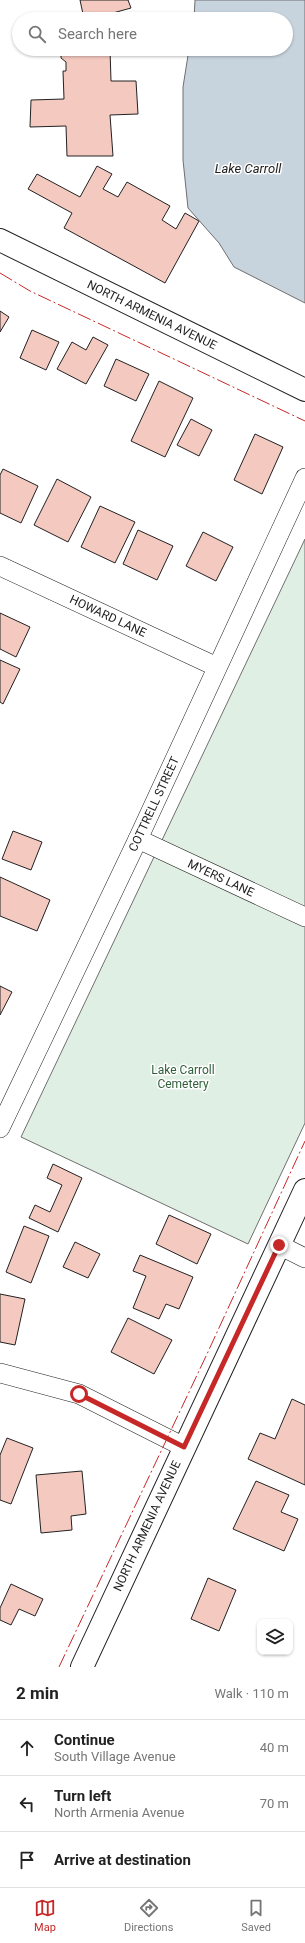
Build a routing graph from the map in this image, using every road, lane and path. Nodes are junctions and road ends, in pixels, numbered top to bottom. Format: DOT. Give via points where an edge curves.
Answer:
graph roads {
  1 [pos="0,240"];
  2 [pos="305,390"];
  3 [pos="305,478"];
  4 [pos="0,566"];
  5 [pos="216,667"];
  6 [pos="138,839"];
  7 [pos="305,917"];
  8 [pos="0,1128"];
  9 [pos="305,1190"];
  10 [pos="279,1245"];
  11 [pos="305,1258"];
  12 [pos="0,1373"];
  13 [pos="184,1447"];
  14 [pos="82,1667"];
  1 -- 2 [label="main road, NORTH ARMENIA AVENUE"];
  3 -- 5 [label="street, COTTRELL STREET"];
  4 -- 5 [label="street, HOWARD LANE"];
  5 -- 6 [label="street, COTTRELL STREET"];
  6 -- 7 [label="street, MYERS LANE"];
  6 -- 8 [label="street, COTTRELL STREET"];
  9 -- 10 [label="main road, NORTH ARMENIA AVENUE"];
  10 -- 11 [label="street"];
  10 -- 13 [label="main road, NORTH ARMENIA AVENUE"];
  12 -- 13 [label="street" via="79,1394"];
  13 -- 14 [label="main road, NORTH ARMENIA AVENUE"];
}
